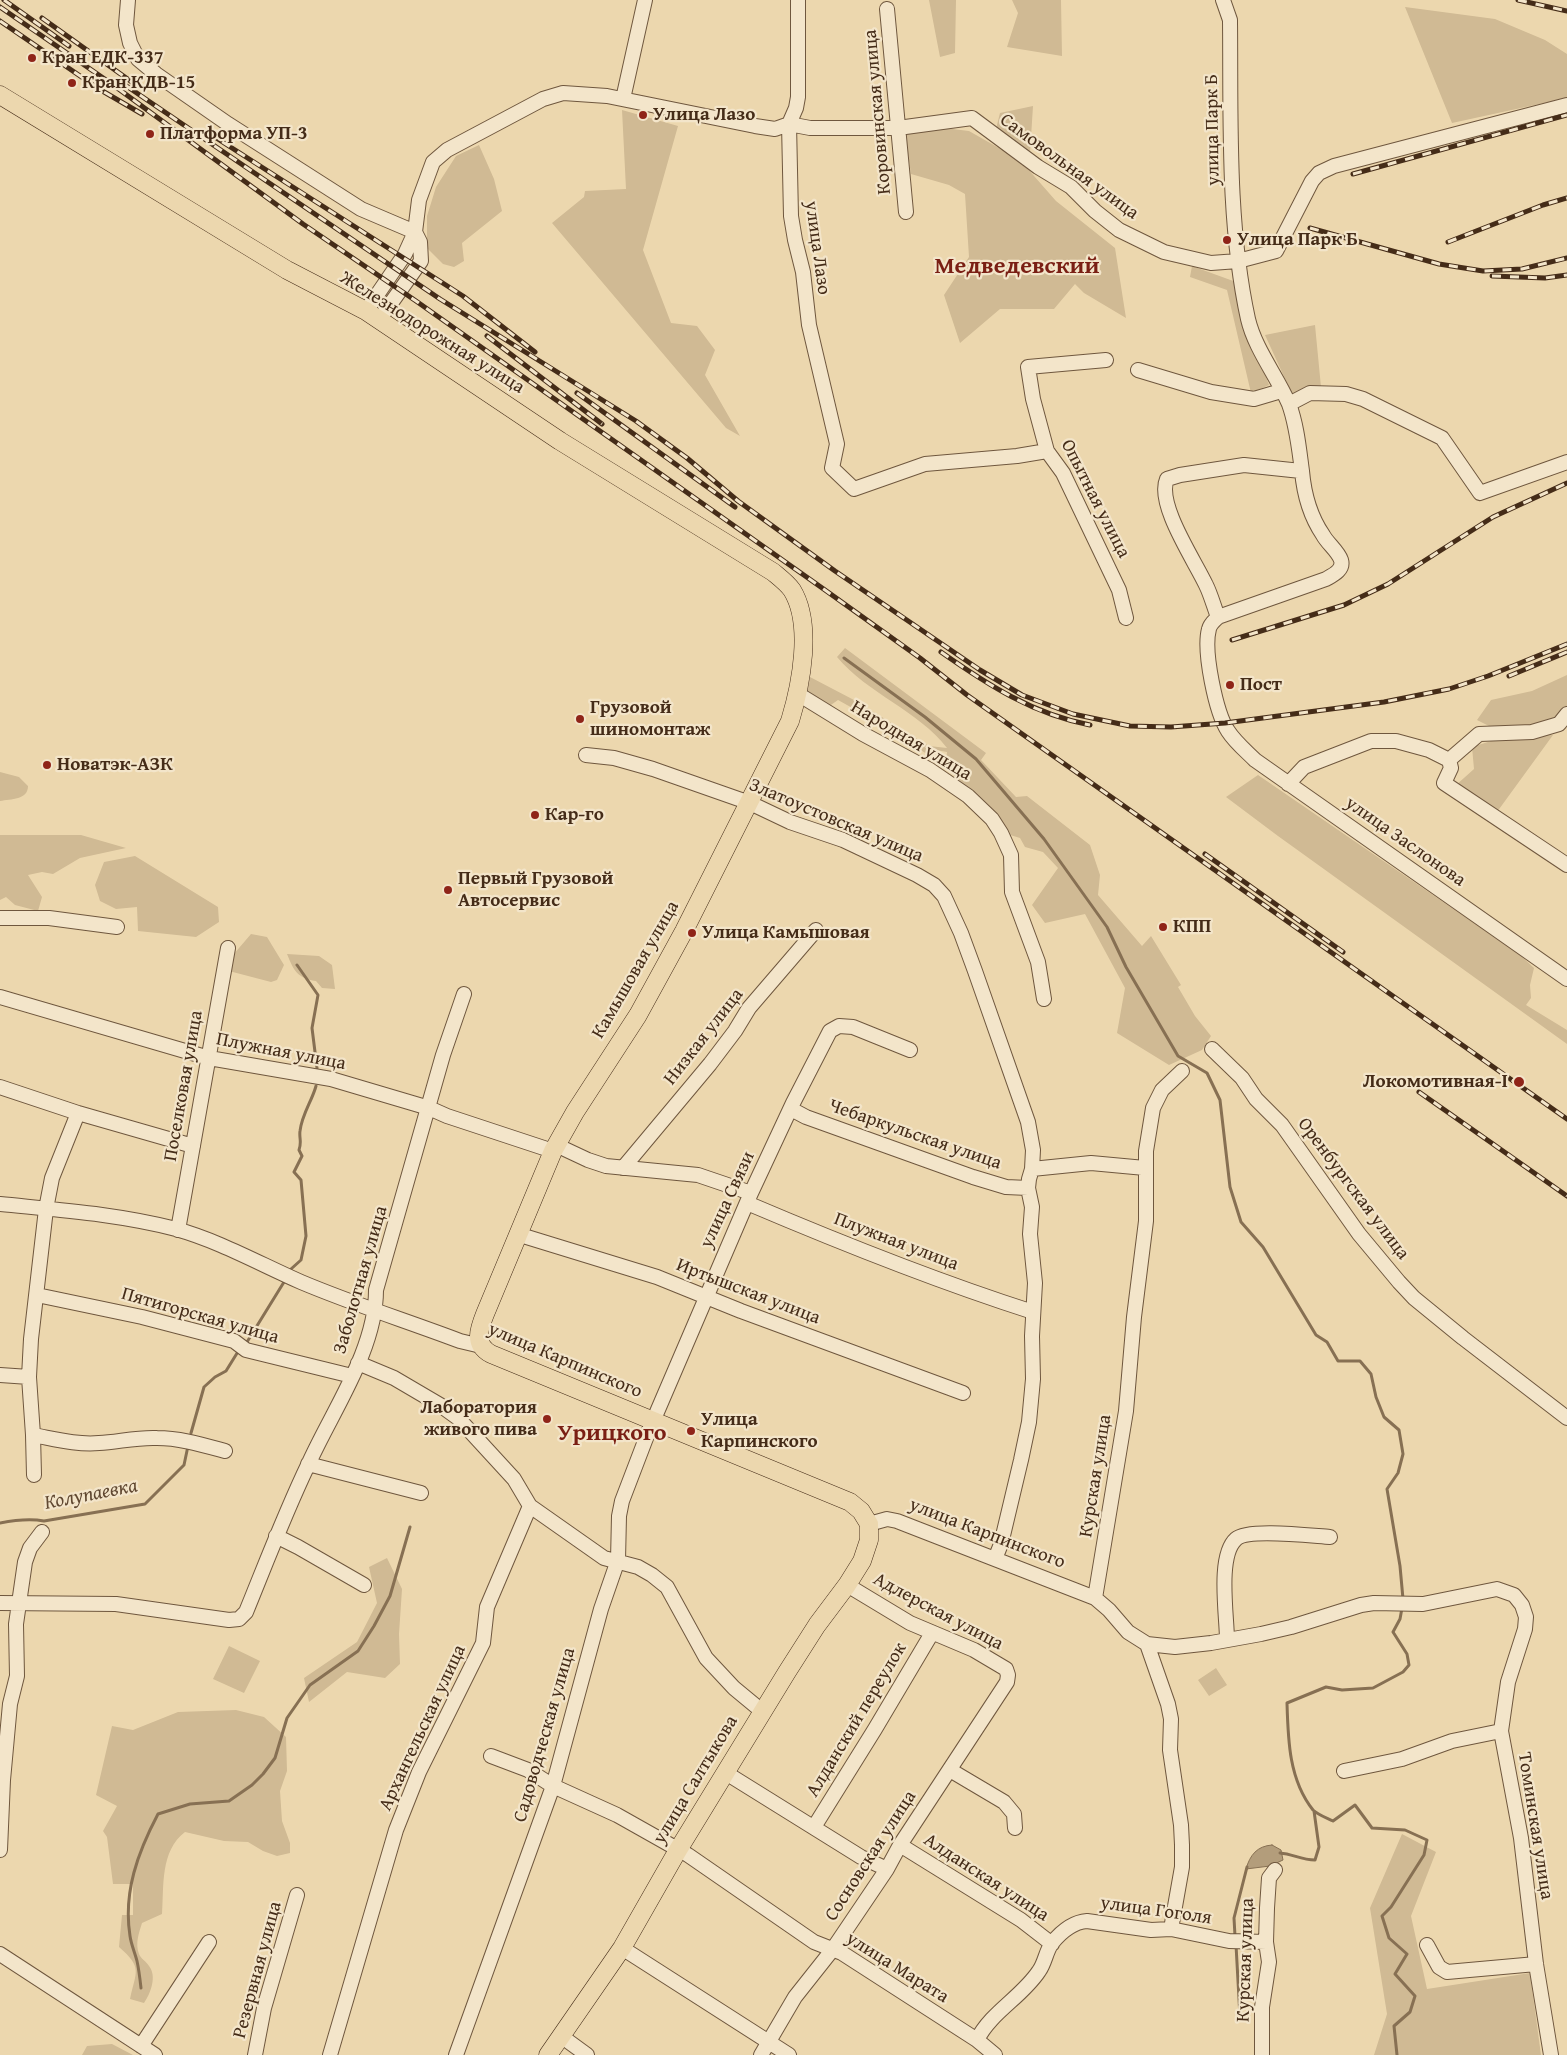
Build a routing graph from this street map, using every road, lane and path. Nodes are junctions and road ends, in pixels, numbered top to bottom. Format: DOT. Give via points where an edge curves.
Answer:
graph roads {
  1 [pos="128,0"];
  2 [pos="645,0"];
  3 [pos="798,0"];
  4 [pos="1223,0"];
  5 [pos="887,9"];
  6 [pos="0,95"];
  7 [pos="623,99"];
  8 [pos="1567,105"];
  9 [pos="788,124"];
  10 [pos="898,128"];
  11 [pos="906,212"];
  12 [pos="415,232"];
  13 [pos="1238,260"];
  14 [pos="373,316"];
  15 [pos="1106,360"];
  16 [pos="1138,370"];
  17 [pos="1281,391"];
  18 [pos="1289,404"];
  19 [pos="1047,451"];
  20 [pos="1567,462"];
  21 [pos="1302,471"];
  22 [pos="800,607"];
  23 [pos="1218,617"];
  24 [pos="1126,618"];
  25 [pos="798,694"];
  26 [pos="1564,723"];
  27 [pos="586,755"];
  28 [pos="1449,760"];
  29 [pos="1288,784"];
  30 [pos="750,803"];
  31 [pos="1567,865"];
  32 [pos="0,918"];
  33 [pos="116,927"];
  34 [pos="816,930"];
  35 [pos="228,948"];
  36 [pos="1567,978"];
  37 [pos="464,994"];
  38 [pos="0,998"];
  39 [pos="1044,999"];
  40 [pos="1212,1049"];
  41 [pos="910,1050"];
  42 [pos="209,1058"];
  43 [pos="1182,1071"];
  44 [pos="0,1087"];
  45 [pos="429,1108"];
  46 [pos="791,1109"];
  47 [pos="78,1113"];
  48 [pos="806,1116"];
  49 [pos="783,1126"];
  50 [pos="193,1146"];
  51 [pos="554,1148"];
  52 [pos="623,1168"];
  53 [pos="1145,1168"];
  54 [pos="1032,1169"];
  55 [pos="1028,1188"];
  56 [pos="749,1198"];
  57 [pos="0,1204"];
  58 [pos="46,1209"];
  59 [pos="178,1230"];
  60 [pos="517,1234"];
  61 [pos="37,1295"];
  62 [pos="706,1295"];
  63 [pos="376,1309"];
  64 [pos="1033,1312"];
  65 [pos="481,1346"];
  66 [pos="358,1362"];
  67 [pos="0,1375"];
  68 [pos="352,1376"];
  69 [pos="29,1377"];
  70 [pos="963,1393"];
  71 [pos="1567,1418"];
  72 [pos="652,1421"];
  73 [pos="34,1435"];
  74 [pos="225,1451"];
  75 [pos="308,1464"];
  76 [pos="34,1475"];
  77 [pos="421,1493"];
  78 [pos="530,1506"];
  79 [pos="869,1524"];
  80 [pos="42,1532"];
  81 [pos="276,1536"];
  82 [pos="1330,1537"];
  83 [pos="995,1559"];
  84 [pos="618,1560"];
  85 [pos="364,1585"];
  86 [pos="847,1585"];
  87 [pos="1095,1598"];
  88 [pos="0,1604"];
  89 [pos="19,1604"];
  90 [pos="932,1633"];
  91 [pos="1227,1640"];
  92 [pos="1146,1644"];
  93 [pos="1008,1675"];
  94 [pos="5,1704"];
  95 [pos="763,1712"];
  96 [pos="1501,1731"];
  97 [pos="491,1756"];
  98 [pos="950,1770"];
  99 [pos="1344,1771"];
  100 [pos="726,1773"];
  101 [pos="1,1780"];
  102 [pos="553,1786"];
  103 [pos="814,1827"];
  104 [pos="1016,1828"];
  105 [pos="900,1845"];
  106 [pos="0,1850"];
  107 [pos="678,1850"];
  108 [pos="886,1869"];
  109 [pos="1275,1870"];
  110 [pos="297,1895"];
  111 [pos="1171,1929"];
  112 [pos="209,1942"];
  113 [pos="1266,1942"];
  114 [pos="1052,1944"];
  115 [pos="1427,1945"];
  116 [pos="622,1948"];
  117 [pos="833,1950"];
  118 [pos="0,1954"];
  119 [pos="1536,1964"];
  120 [pos="561,2036"];
  121 [pos="977,2040"];
  122 [pos="769,2042"];
  123 [pos="141,2046"];
  124 [pos="990,2053"];
  125 [pos="155,2055"];
  126 [pos="255,2055"];
  127 [pos="330,2055"];
  128 [pos="456,2055"];
  129 [pos="548,2055"];
  130 [pos="588,2055"];
  131 [pos="761,2055"];
  132 [pos="789,2055"];
  133 [pos="1262,2055"];
  134 [pos="1551,2055"];
  1 -- 12 [label="street" via="126,24 130,43 138,59 156,74 361,209"];
  2 -- 7 [label="street"];
  3 -- 9 [label="street, улица Лазо" via="798,97"];
  4 -- 13 [label="street, улица Парк Б" via="1230,20 1231,129"];
  5 -- 10 [label="street, Коровинская улица"];
  6 -- 14 [label="main road, Железнодорожная улица" via="287,270"];
  7 -- 9 [label="street, Самовольная улица" via="755,126 776,129"];
  7 -- 12 [label="street, Самовольная улица" via="584,93 551,96 447,150 433,162 419,200"];
  8 -- 13 [label="street, Самовольная улица" via="1334,166 1319,173 1276,251"];
  9 -- 10 [label="street, Самовольная улица" via="810,128"];
  9 -- 19 [label="street, улица Лазо" via="792,224 803,272 809,325 837,444 832,468 854,489 925,464"];
  10 -- 11 [label="street, Коровинская улица"];
  10 -- 13 [label="street, Самовольная улица" via="972,118 1071,187 1119,230 1164,252 1211,263"];
  12 -- 14 [label="street" via="420,242 421,261"];
  13 -- 17 [label="street, улица Парк Б" via="1249,322"];
  14 -- 22 [label="main road, Железнодорожная улица" via="560,441 773,572 791,589"];
  15 -- 19 [label="street, Опытная улица" via="1028,367 1032,399"];
  16 -- 17 [label="street" via="1211,392 1254,399"];
  17 -- 18 [label="street, улица Парк Б"];
  18 -- 20 [label="street" via="1310,393 1346,394 1363,399 1442,438 1480,493"];
  18 -- 21 [label="street, улица Парк Б"];
  19 -- 24 [label="street, Опытная улица" via="1064,473 1119,590"];
  21 -- 23 [label="street, улица Парк Б" via="1311,513 1323,537 1341,560 1337,573"];
  21 -- 23 [label="street" via="1244,465 1167,479 1164,490 1171,518 1207,587"];
  22 -- 25 [label="main road, Камышовая улица" via="803,642"];
  23 -- 29 [label="street, улица Заслонова" via="1208,629 1208,643 1211,675 1227,730 1254,760"];
  25 -- 30 [label="main road, Камышовая улица" via="790,721"];
  25 -- 39 [label="street, Народная улица" via="930,770 968,796 992,819 1011,855 1012,892 1038,962"];
  26 -- 28 [label="street" via="1532,732 1479,734"];
  27 -- 30 [label="street, Златоустовская улица" via="614,758 653,769"];
  28 -- 29 [label="street" via="1429,750 1396,741 1371,741 1304,767"];
  28 -- 31 [label="street" via="1451,768 1444,783"];
  29 -- 36 [label="street, улица Заслонова"];
  30 -- 51 [label="main road, Камышовая улица" via="661,974"];
  30 -- 54 [label="street, Златоустовская улица" via="790,822 843,840 916,875 934,885 944,896 961,933 1028,1122 1033,1150"];
  32 -- 33 [label="street" via="49,918"];
  34 -- 52 [label="street, Низкая улица" via="749,1008 710,1064"];
  35 -- 42 [label="street, Поселковая улица"];
  37 -- 45 [label="street, Заболотная улица"];
  38 -- 42 [label="street, Плужная улица"];
  40 -- 71 [label="street, Оренбургская улица" via="1282,1125 1359,1234 1414,1298"];
  41 -- 46 [label="street, улица Связи" via="853,1028 835,1027 826,1038"];
  42 -- 45 [label="street, Плужная улица" via="331,1079"];
  42 -- 50 [label="street, Поселковая улица"];
  43 -- 53 [label="street, Курская улица" via="1162,1090 1154,1108"];
  44 -- 47 [label="street"];
  45 -- 51 [label="street, Плужная улица"];
  45 -- 63 [label="street, Заболотная улица" via="376,1290"];
  46 -- 48 [label="street, Чебаркульская улица"];
  46 -- 49 [label="street, улица Связи"];
  47 -- 50 [label="street"];
  47 -- 58 [label="street" via="52,1178"];
  48 -- 49 [label="street"];
  48 -- 55 [label="street, Чебаркульская улица" via="973,1178 1006,1187"];
  49 -- 56 [label="street, улица Связи"];
  50 -- 59 [label="street, Поселковая улица"];
  51 -- 52 [label="street, Плужная улица"];
  51 -- 60 [label="main road, Камышовая улица"];
  52 -- 56 [label="street, Плужная улица" via="690,1174"];
  53 -- 54 [label="street" via="1092,1163"];
  53 -- 87 [label="street, Курская улица" via="1146,1221 1126,1411"];
  54 -- 55 [label="street, Златоустовская улица"];
  55 -- 64 [label="street" via="1036,1282"];
  56 -- 62 [label="street, улица Связи"];
  56 -- 64 [label="street, Плужная улица" via="812,1231"];
  57 -- 58 [label="street, улица Карпинского"];
  58 -- 59 [label="street, улица Карпинского" via="149,1222"];
  58 -- 61 [label="street"];
  59 -- 63 [label="street, улица Карпинского"];
  60 -- 62 [label="street, Иртышская улица"];
  60 -- 65 [label="main road, Камышовая улица" via="479,1328"];
  61 -- 68 [label="street, Пятигорская улица" via="142,1317 234,1342 246,1350"];
  61 -- 69 [label="street"];
  62 -- 70 [label="street, Иртышская улица"];
  62 -- 72 [label="street, улица Связи"];
  63 -- 65 [label="street, улица Карпинского" via="460,1342"];
  63 -- 66 [label="street, Заболотная улица"];
  64 -- 83 [label="street" via="1029,1422 1014,1493"];
  65 -- 72 [label="main road, улица Карпинского" via="490,1354"];
  66 -- 68 [label="street, Заболотная улица"];
  66 -- 78 [label="street" via="394,1378 458,1418 514,1479"];
  67 -- 69 [label="street"];
  68 -- 75 [label="street, Заболотная улица"];
  69 -- 73 [label="street"];
  72 -- 79 [label="main road, улица Карпинского" via="844,1498 857,1506"];
  72 -- 84 [label="street, Садоводческая улица" via="622,1501"];
  73 -- 74 [label="street" via="99,1444 159,1438"];
  73 -- 76 [label="street"];
  75 -- 77 [label="street"];
  75 -- 81 [label="street, Заболотная улица"];
  78 -- 84 [label="street" via="604,1558"];
  78 -- 127 [label="street, Архангельская улица" via="487,1606 484,1643 420,1772 396,1830"];
  79 -- 83 [label="street, улица Карпинского" via="887,1519 897,1521"];
  79 -- 86 [label="main road, улица Салтыкова" via="865,1553"];
  80 -- 89 [label="street" via="30,1548"];
  81 -- 85 [label="street"];
  81 -- 89 [label="street, Заболотная улица" via="246,1612 240,1619 94,1603"];
  82 -- 91 [label="street" via="1259,1533 1235,1539 1226,1555"];
  83 -- 87 [label="street, улица Карпинского"];
  84 -- 95 [label="street" via="638,1567 667,1587 706,1658 734,1688"];
  84 -- 102 [label="street, Садоводческая улица" via="601,1609"];
  86 -- 90 [label="street, Адлерская улица"];
  86 -- 95 [label="main road, улица Салтыкова" via="817,1624"];
  87 -- 92 [label="street" via="1128,1632"];
  88 -- 89 [label="street"];
  89 -- 94 [label="street" via="15,1640 17,1676"];
  90 -- 93 [label="street, Адлерская улица" via="974,1650 1006,1669"];
  90 -- 103 [label="street, Алданский переулок" via="876,1730"];
  91 -- 92 [label="street" via="1175,1647"];
  91 -- 96 [label="street, Томинская улица" via="1291,1627 1361,1605 1423,1604 1497,1589 1514,1595 1526,1617 1508,1682"];
  92 -- 111 [label="street" via="1168,1704 1170,1750 1182,1826 1182,1867"];
  93 -- 98 [label="street, Сосновская улица" via="1007,1682"];
  94 -- 101 [label="street"];
  95 -- 100 [label="main road, улица Салтыкова"];
  96 -- 99 [label="street" via="1479,1734 1402,1759"];
  96 -- 119 [label="street, Томинская улица" via="1521,1838"];
  97 -- 102 [label="street, улица Марата" via="528,1770"];
  98 -- 104 [label="street" via="1004,1802 1014,1814"];
  98 -- 105 [label="street, Сосновская улица"];
  100 -- 103 [label="street"];
  100 -- 107 [label="main road, улица Салтыкова"];
  101 -- 106 [label="street"];
  102 -- 107 [label="street, улица Марата" via="617,1815"];
  102 -- 128 [label="street, Садоводческая улица"];
  103 -- 108 [label="street"];
  105 -- 108 [label="street, Сосновская улица"];
  105 -- 114 [label="street, Алданская улица" via="1021,1920"];
  107 -- 116 [label="main road, улица Салтыкова"];
  107 -- 117 [label="street, улица Марата" via="814,1942"];
  108 -- 117 [label="street, Сосновская улица"];
  109 -- 113 [label="street, Курская улица" via="1269,1878"];
  110 -- 126 [label="street, Резервная улица" via="264,2008"];
  111 -- 113 [label="street, улица Гоголя" via="1229,1941"];
  111 -- 114 [label="street, улица Гоголя" via="1151,1930 1087,1921 1072,1925"];
  112 -- 123 [label="street"];
  113 -- 133 [label="street, Курская улица" via="1269,1962 1262,2007"];
  114 -- 121 [label="street, улица Гоголя" via="1040,1971 984,2026"];
  115 -- 119 [label="street" via="1439,1967 1447,1972"];
  116 -- 120 [label="main road, улица Салтыкова"];
  116 -- 122 [label="street"];
  117 -- 121 [label="street, улица Марата"];
  117 -- 122 [label="street, Сосновская улица" via="795,1997"];
  118 -- 123 [label="street"];
  119 -- 134 [label="street, Томинская улица"];
  120 -- 129 [label="main road, улица Салтыкова"];
  120 -- 130 [label="street"];
  121 -- 124 [label="street, улица Марата"];
  122 -- 131 [label="street, Сосновская улица"];
  122 -- 132 [label="street"];
  123 -- 125 [label="street"];
}
